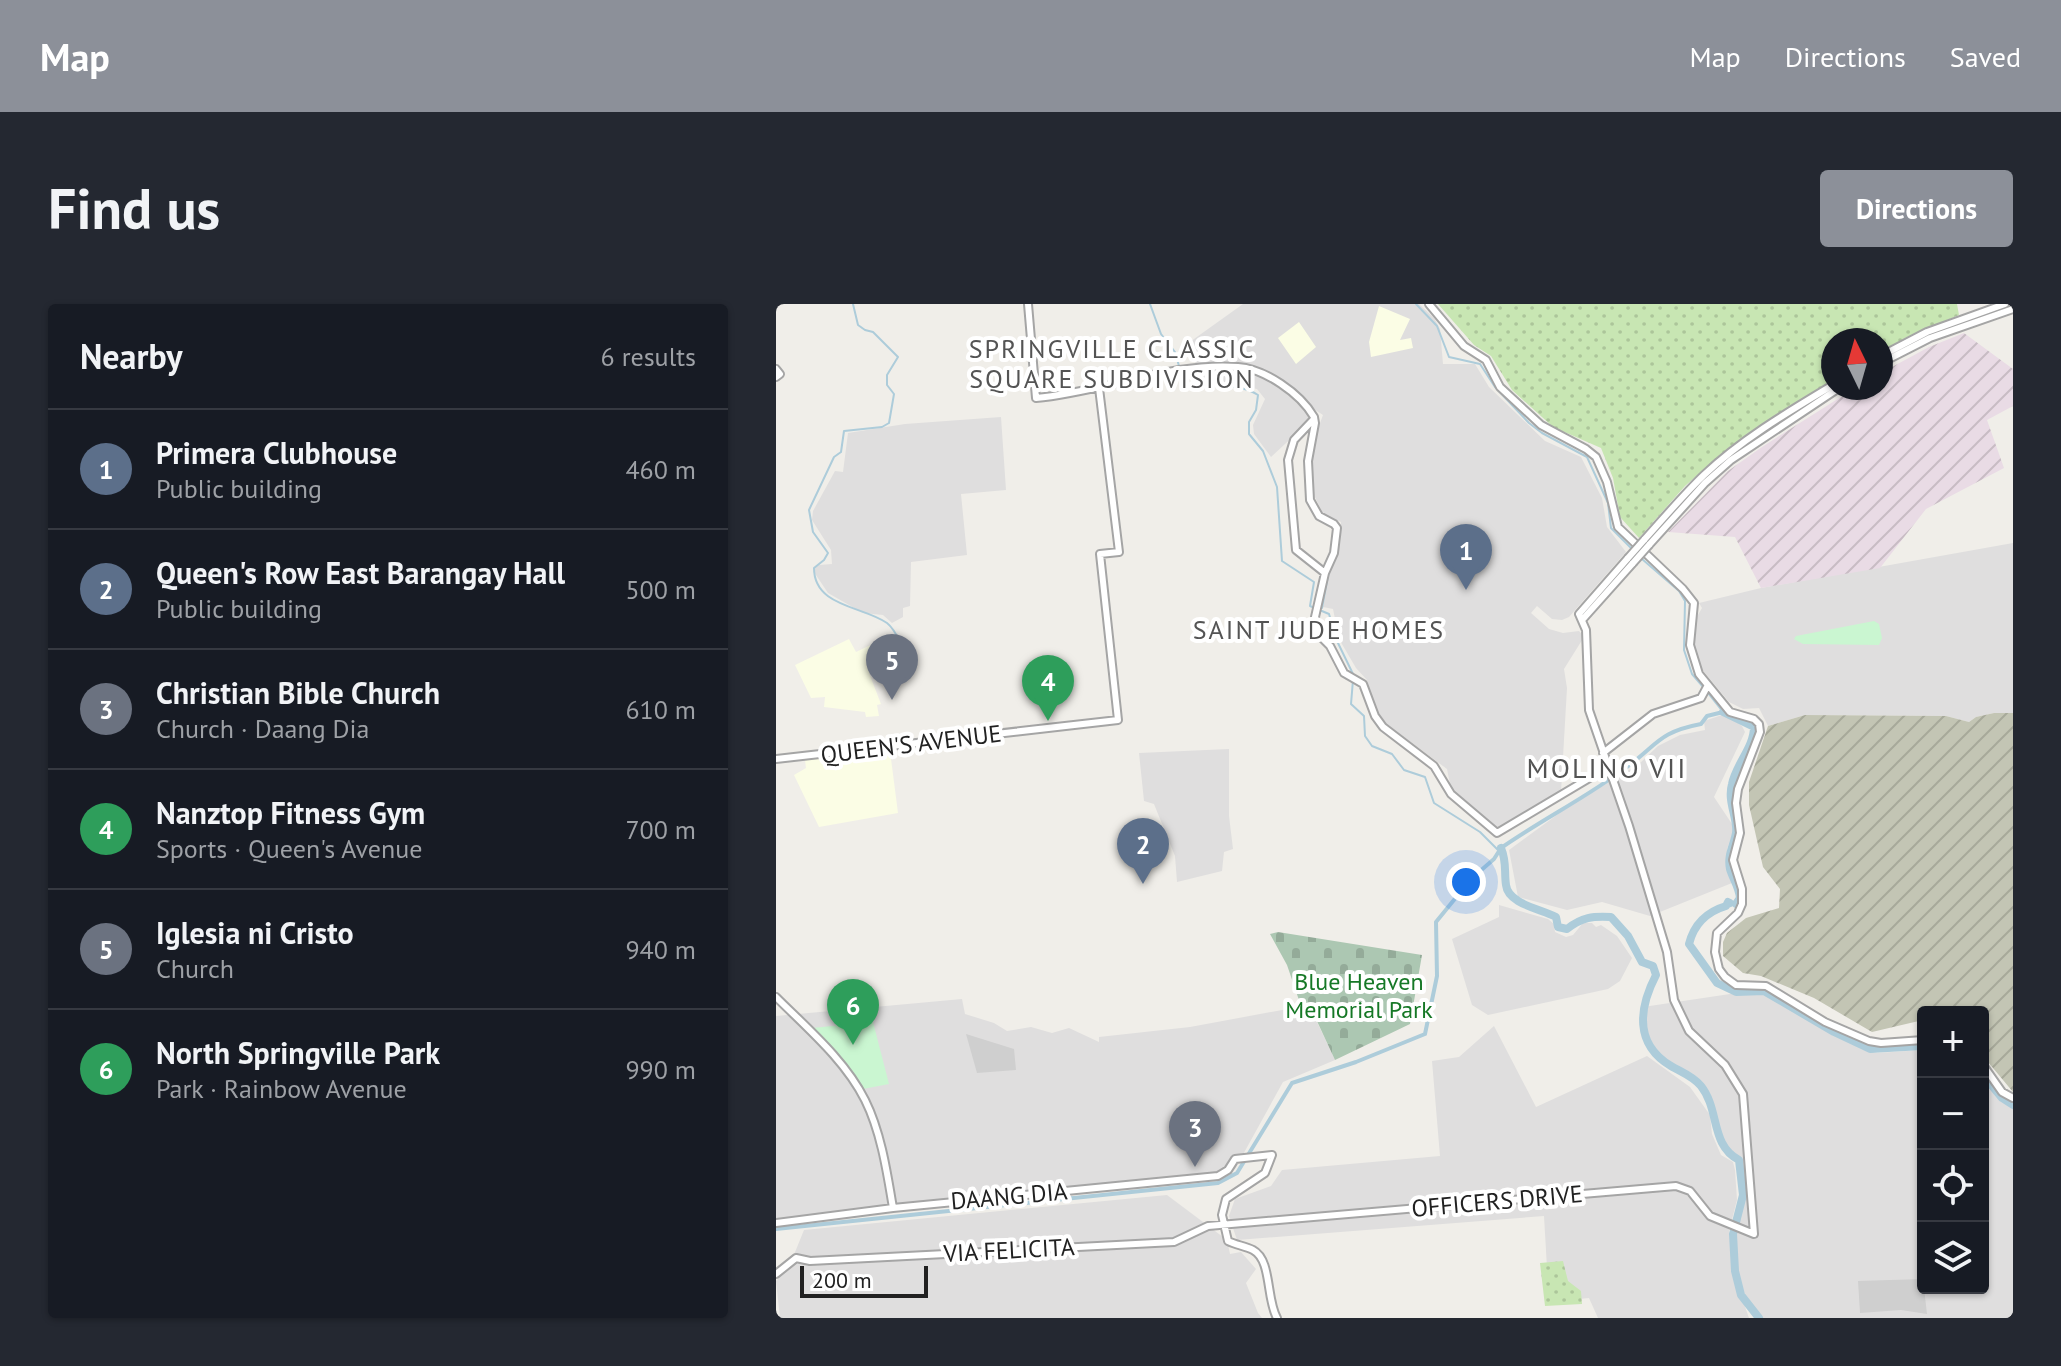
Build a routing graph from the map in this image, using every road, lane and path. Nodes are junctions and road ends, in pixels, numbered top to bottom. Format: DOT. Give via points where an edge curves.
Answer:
graph roads {
  1 [pos="1028,304"];
  2 [pos="1429,304"];
  3 [pos="2005,304"];
  4 [pos="2013,309"];
  5 [pos="1893,350"];
  6 [pos="1893,357"];
  7 [pos="1099,388"];
  8 [pos="1821,392"];
  9 [pos="1821,400"];
  10 [pos="1314,417"];
  11 [pos="1647,542"];
  12 [pos="1325,573"];
  13 [pos="1707,689"];
  14 [pos="1603,753"];
  15 [pos="776,759"];
  16 [pos="1608,768"];
  17 [pos="776,997"];
  18 [pos="1917,1040"];
  19 [pos="1989,1074"];
  20 [pos="2013,1098"];
  21 [pos="893,1208"];
  22 [pos="777,1223"];
  23 [pos="1223,1225"];
  24 [pos="777,1273"];
  25 [pos="1277,1318"];
  1 -- 7 [label="street" via="1036,398"];
  2 -- 13 [label="street" via="1464,346 1486,360 1500,387 1541,425 1596,457 1618,527 1694,603 1690,645"];
  3 -- 5 [label="street"];
  4 -- 6 [label="street"];
  7 -- 10 [label="street" via="1184,369 1241,367 1282,386"];
  7 -- 15 [label="street, QUEEN'S AVENUE" via="1119,552 1100,554 1118,720"];
  8 -- 11 [label="street" via="1727,455"];
  9 -- 11 [label="street" via="1731,460"];
  10 -- 12 [label="street" via="1310,500 1319,516 1337,528"];
  10 -- 12 [label="street" via="1294,440 1288,460 1296,550"];
  11 -- 14 [label="street, bridge" via="1581,616 1588,704"];
  12 -- 16 [label="street" via="1317,633 1344,673 1363,684 1375,716 1434,766 1451,794 1497,833"];
  13 -- 14 [label="street" via="1701,698 1653,714"];
  13 -- 18 [label="street" via="1730,712 1756,720 1760,732 1738,789 1740,833 1733,860 1742,904 1717,933 1719,969 1736,985 1766,986 1869,1041"];
  14 -- 16 [label="street"];
  16 -- 23 [label="street, OFFICERS DRIVE" via="1667,952 1674,1002 1689,1031 1718,1057 1740,1088 1754,1234 1706,1213 1690,1191 1676,1186"];
  17 -- 21 [label="street" via="865,1099"];
  19 -- 20 [label="street"];
  21 -- 22 [label="street, DAANG DIA"];
  21 -- 23 [label="street, DAANG DIA" via="1218,1176 1238,1158 1272,1155 1265,1173 1226,1199"];
  23 -- 24 [label="street, VIA FELICITA" via="1204,1227 1174,1242 792,1260"];
  23 -- 25 [label="street" via="1230,1242 1261,1257"];
}
